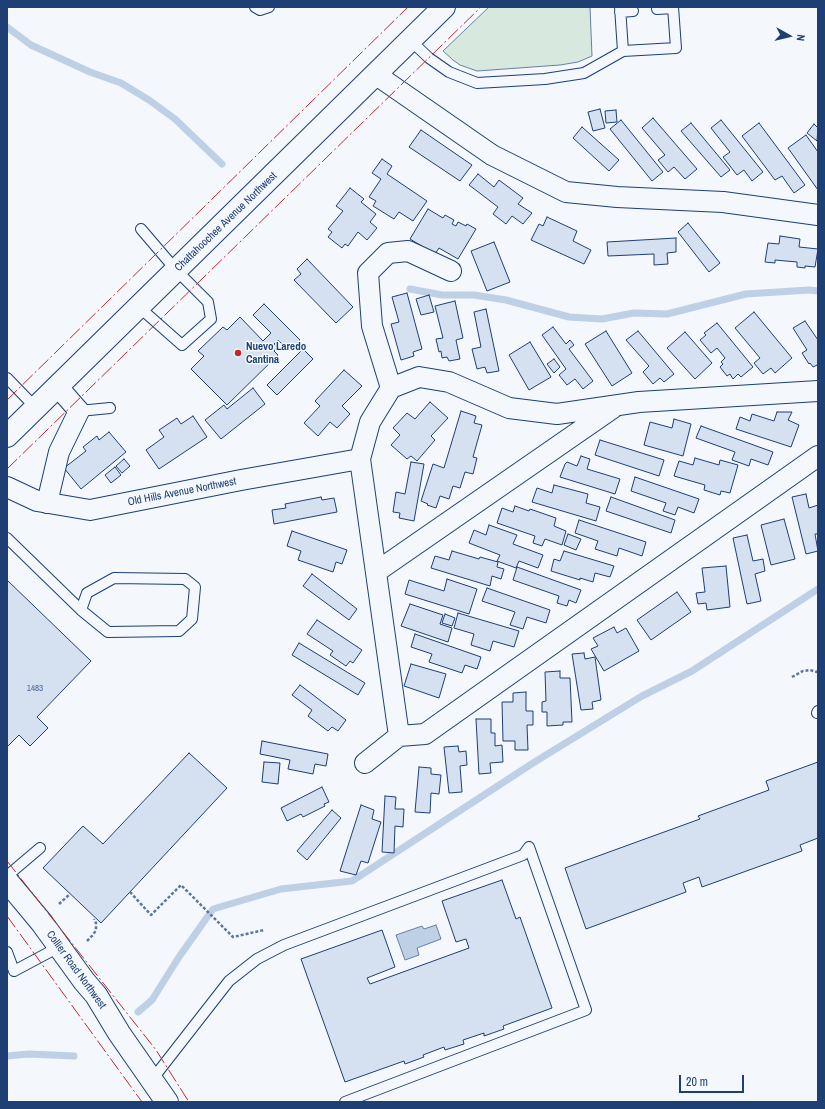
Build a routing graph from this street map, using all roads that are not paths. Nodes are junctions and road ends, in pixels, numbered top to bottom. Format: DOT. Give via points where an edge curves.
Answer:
graph roads {
  1 [pos="255,7"];
  2 [pos="269,7"];
  3 [pos="673,8"];
  4 [pos="620,9"];
  5 [pos="657,9"];
  6 [pos="438,11"];
  7 [pos="633,11"];
  8 [pos="410,40"];
  9 [pos="623,51"];
  10 [pos="375,74"];
  11 [pos="818,215"];
  12 [pos="141,229"];
  13 [pos="176,270"];
  14 [pos="452,272"];
  15 [pos="139,307"];
  16 [pos="7,378"];
  17 [pos="57,386"];
  18 [pos="391,388"];
  19 [pos="818,391"];
  20 [pos="617,405"];
  21 [pos="36,408"];
  22 [pos="110,408"];
  23 [pos="79,412"];
  24 [pos="7,436"];
  25 [pos="818,456"];
  26 [pos="360,459"];
  27 [pos="8,489"];
  28 [pos="47,503"];
  29 [pos="7,538"];
  30 [pos="376,572"];
  31 [pos="81,610"];
  32 [pos="399,736"];
  33 [pos="365,763"];
  34 [pos="40,848"];
  35 [pos="7,876"];
  36 [pos="7,881"];
  37 [pos="59,947"];
  38 [pos="7,952"];
  39 [pos="151,1081"];
  40 [pos="167,1102"];
  41 [pos="345,1102"];
  1 -- 2 [label="lane" via="260,10"];
  3 -- 5 [label="lane"];
  3 -- 9 [label="lane" via="676,48"];
  4 -- 7 [label="lane"];
  4 -- 9 [label="lane"];
  6 -- 8 [label="street, Chattahoochee Avenue Northwest"];
  8 -- 9 [label="lane" via="449,72 477,83 545,79 584,73"];
  8 -- 10 [label="street, Chattahoochee Avenue Northwest"];
  10 -- 11 [label="street" via="492,155 566,192 723,202"];
  10 -- 13 [label="street, Chattahoochee Avenue Northwest"];
  12 -- 13 [label="lane"];
  13 -- 15 [label="street, Chattahoochee Avenue Northwest"];
  13 -- 15 [label="lane" via="208,302 212,319 182,345"];
  14 -- 18 [label="street" via="408,251 388,253 368,274 372,326"];
  15 -- 17 [label="street, Chattahoochee Avenue Northwest"];
  16 -- 21 [label="lane"];
  17 -- 21 [label="street, Chattahoochee Avenue Northwest"];
  17 -- 23 [label="street"];
  18 -- 20 [label="street" via="419,377 449,382 509,408 557,414"];
  18 -- 26 [label="street" via="370,422"];
  19 -- 20 [label="street"];
  20 -- 30 [label="street"];
  21 -- 24 [label="street, Chattahoochee Avenue Northwest"];
  22 -- 23 [label="lane"];
  23 -- 28 [label="street" via="59,452"];
  25 -- 32 [label="street" via="425,734"];
  26 -- 28 [label="street, Old Hills Avenue Northwest" via="90,510"];
  26 -- 30 [label="street"];
  27 -- 28 [label="street, Old Hills Avenue Northwest"];
  29 -- 31 [label="lane"];
  30 -- 32 [label="street"];
  31 -- 31 [label="lane" via="108,632 179,631 192,619 195,587 184,579 114,578 87,593"];
  32 -- 33 [label="street"];
  34 -- 35 [label="lane"];
  36 -- 37 [label="street, Collier Road Northwest"];
  37 -- 38 [label="lane" via="14,971"];
  37 -- 39 [label="street, Collier Road Northwest" via="96,995"];
  39 -- 40 [label="street, Collier Road Northwest"];
  39 -- 41 [label="lane" via="229,981 257,959 284,945 523,855 529,847 586,1010"];
}
